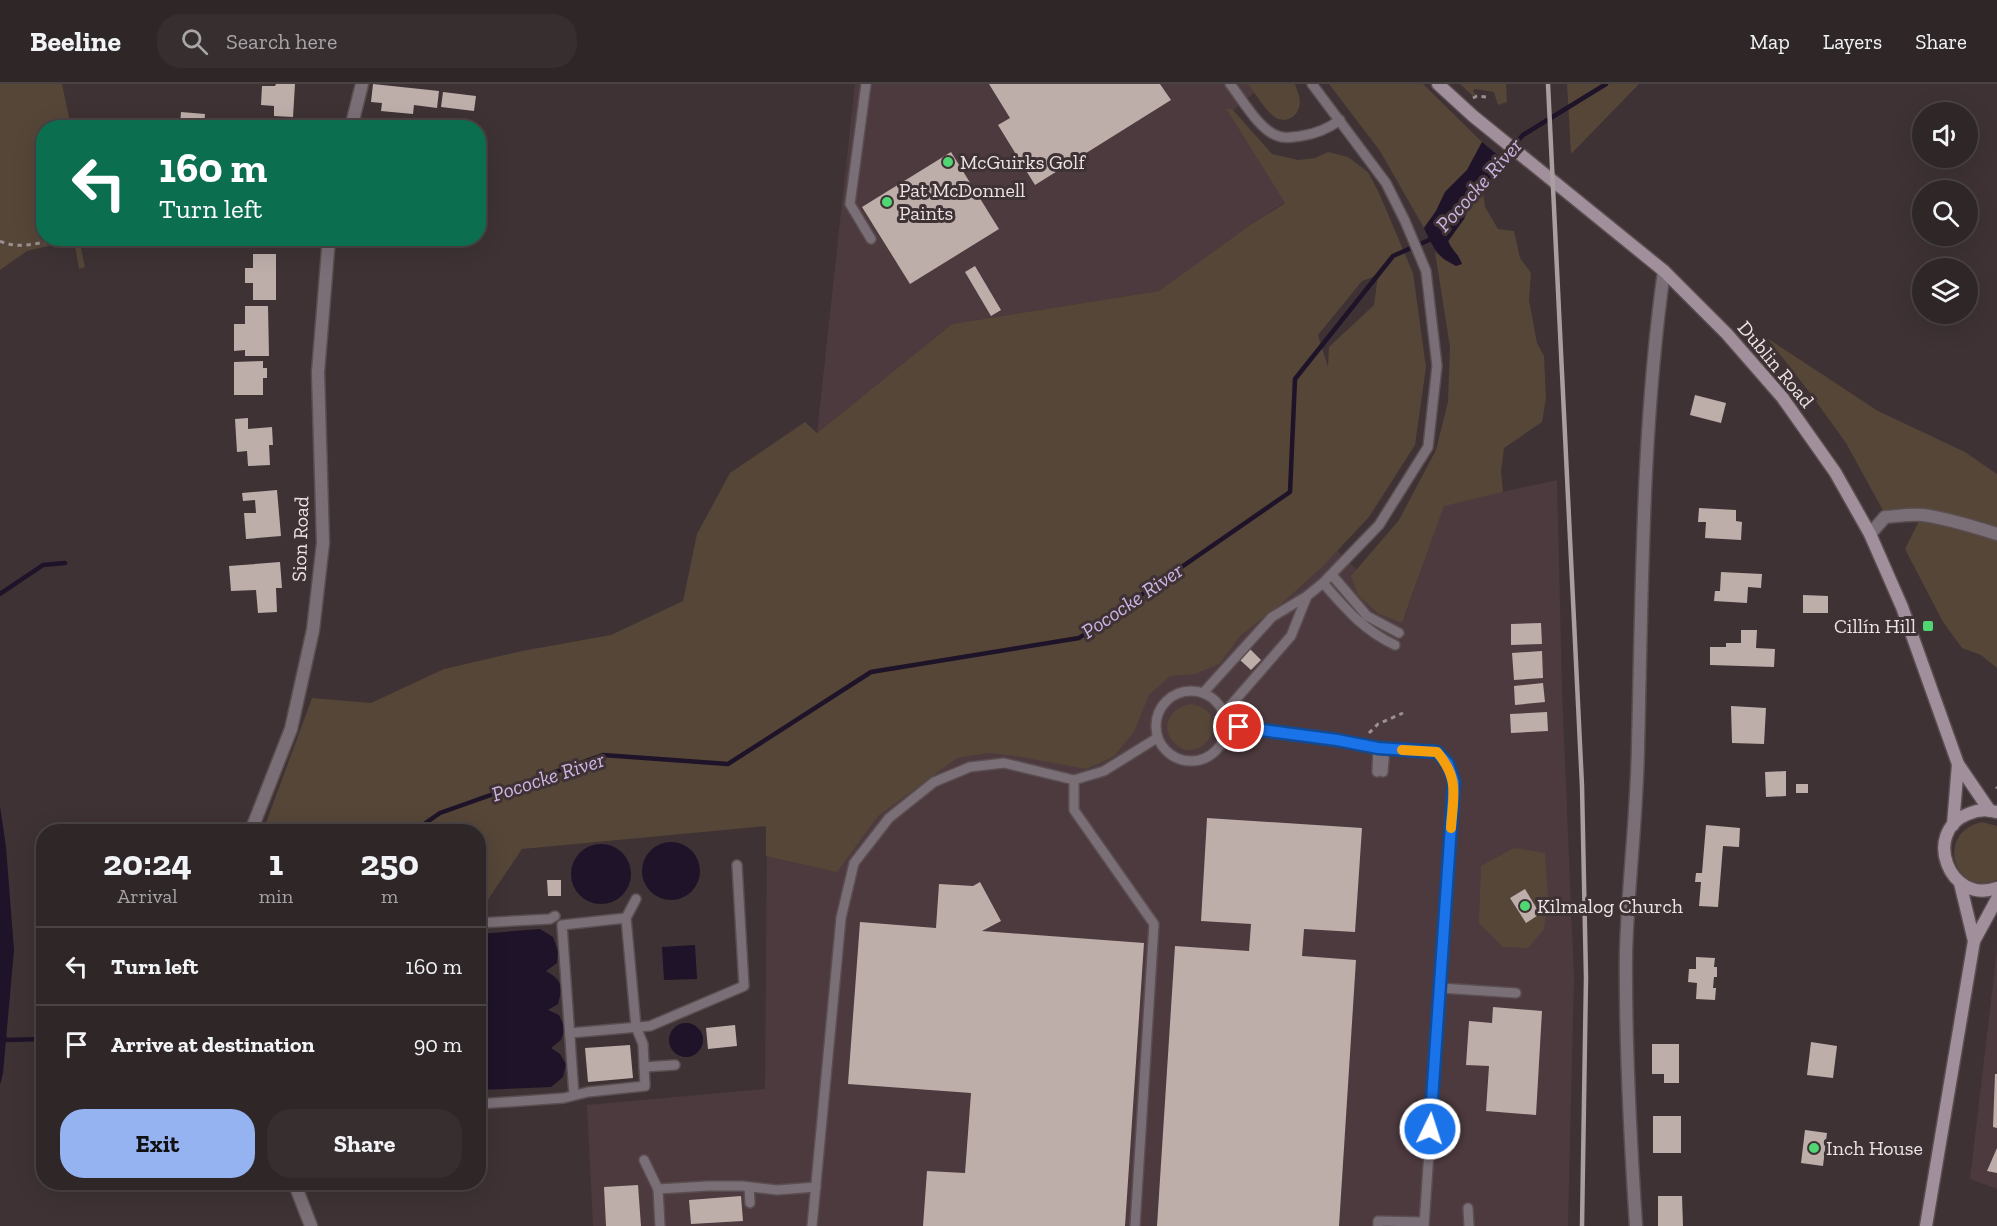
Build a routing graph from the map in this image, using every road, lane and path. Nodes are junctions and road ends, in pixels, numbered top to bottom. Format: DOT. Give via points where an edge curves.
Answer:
graph roads {
  1 [pos="362,84"];
  2 [pos="866,84"];
  3 [pos="1230,84"];
  4 [pos="1312,84"];
  5 [pos="1438,84"];
  6 [pos="1475,97"];
  7 [pos="1486,97"];
  8 [pos="353,120"];
  9 [pos="1340,120"];
  10 [pos="871,239"];
  11 [pos="0,241"];
  12 [pos="36,243"];
  13 [pos="24,245"];
  14 [pos="328,246"];
  15 [pos="25,251"];
  16 [pos="1664,271"];
  17 [pos="1870,534"];
  18 [pos="1997,534"];
  19 [pos="1332,575"];
  20 [pos="1323,583"];
  21 [pos="1307,596"];
  22 [pos="1399,633"];
  23 [pos="1395,645"];
  24 [pos="1203,693"];
  25 [pos="1224,713"];
  26 [pos="1403,713"];
  27 [pos="1226,731"];
  28 [pos="1367,737"];
  29 [pos="1157,738"];
  30 [pos="1382,748"];
  31 [pos="1958,764"];
  32 [pos="1380,772"];
  33 [pos="1074,780"];
  34 [pos="1994,812"];
  35 [pos="253,824"];
  36 [pos="1953,825"];
  37 [pos="737,865"];
  38 [pos="1960,883"];
  39 [pos="1997,888"];
  40 [pos="636,899"];
  41 [pos="1997,899"];
  42 [pos="626,918"];
  43 [pos="486,923"];
  44 [pos="562,926"];
  45 [pos="1974,941"];
  46 [pos="1440,988"];
  47 [pos="1516,993"];
  48 [pos="636,1027"];
  49 [pos="570,1033"];
  50 [pos="675,1065"];
  51 [pos="644,1067"];
  52 [pos="574,1095"];
  53 [pos="486,1103"];
  54 [pos="644,1160"];
  55 [pos="708,1176"];
  56 [pos="708,1186"];
  57 [pos="749,1187"];
  58 [pos="816,1187"];
  59 [pos="658,1189"];
  60 [pos="297,1190"];
  61 [pos="750,1203"];
  62 [pos="1468,1208"];
  63 [pos="1424,1224"];
  64 [pos="311,1226"];
  65 [pos="660,1226"];
  66 [pos="812,1226"];
  67 [pos="1135,1226"];
  68 [pos="1378,1226"];
  69 [pos="1469,1226"];
  70 [pos="1636,1226"];
  71 [pos="1926,1226"];
  1 -- 8 [label="street"];
  2 -- 10 [label="lane" via="850,204"];
  3 -- 9 [label="lane" via="1262,125 1279,137 1308,135"];
  4 -- 9 [label="lane"];
  5 -- 16 [label="main road, Dublin Road"];
  6 -- 7 [label="path"];
  9 -- 19 [label="lane" via="1386,183 1426,271 1437,366 1428,447 1379,525"];
  11 -- 13 [label="path"];
  12 -- 13 [label="path"];
  13 -- 15 [label="path"];
  14 -- 35 [label="street, Sion Road" via="318,372 323,543 313,630 291,729"];
  16 -- 17 [label="main road, Dublin Road" via="1782,397 1835,472"];
  16 -- 70 [label="street" via="1655,331 1626,952 1627,1095"];
  17 -- 18 [label="street" via="1885,517 1912,515"];
  17 -- 31 [label="main road, Dublin Road" via="1902,608"];
  19 -- 20 [label="lane"];
  19 -- 22 [label="lane" via="1367,616"];
  20 -- 21 [label="lane"];
  20 -- 23 [label="lane" via="1361,624"];
  21 -- 24 [label="lane" via="1272,617"];
  21 -- 25 [label="lane" via="1291,636"];
  24 -- 25 [label="lane" via="1212,697"];
  24 -- 29 [label="lane" via="1192,690 1170,697 1157,715"];
  25 -- 27 [label="lane"];
  26 -- 28 [label="path" via="1378,724"];
  27 -- 29 [label="lane" via="1216,751 1195,761 1172,756"];
  27 -- 30 [label="lane" via="1248,727"];
  29 -- 33 [label="lane" via="1104,771"];
  30 -- 32 [label="lane"];
  30 -- 46 [label="lane" via="1437,752 1448,764 1454,782"];
  31 -- 34 [label="main road"];
  31 -- 36 [label="main road"];
  33 -- 58 [label="lane" via="1004,763 970,767 934,782 889,818 854,863 841,918"];
  33 -- 67 [label="lane" via="1074,810 1154,924"];
  34 -- 36 [label="main road" via="1976,811"];
  36 -- 38 [label="main road" via="1946,836 1944,855 1951,874"];
  37 -- 48 [label="lane" via="744,986 650,1026"];
  38 -- 39 [label="main road" via="1982,891"];
  38 -- 45 [label="main road"];
  40 -- 42 [label="lane"];
  41 -- 45 [label="main road"];
  42 -- 44 [label="lane"];
  42 -- 48 [label="lane"];
  43 -- 44 [label="lane" via="550,919 555,911"];
  44 -- 49 [label="lane"];
  45 -- 71 [label="main road"];
  46 -- 47 [label="lane"];
  46 -- 63 [label="lane"];
  48 -- 49 [label="lane"];
  48 -- 51 [label="lane" via="643,1044"];
  49 -- 52 [label="lane"];
  50 -- 51 [label="lane"];
  51 -- 52 [label="lane" via="645,1086"];
  52 -- 53 [label="lane"];
  54 -- 59 [label="lane"];
  55 -- 56 [label="lane"];
  56 -- 57 [label="lane"];
  56 -- 59 [label="lane"];
  57 -- 58 [label="lane"];
  57 -- 61 [label="lane"];
  58 -- 66 [label="lane"];
  59 -- 65 [label="lane"];
  60 -- 64 [label="street"];
  62 -- 69 [label="lane"];
  63 -- 68 [label="lane" via="1378,1221"];
}
